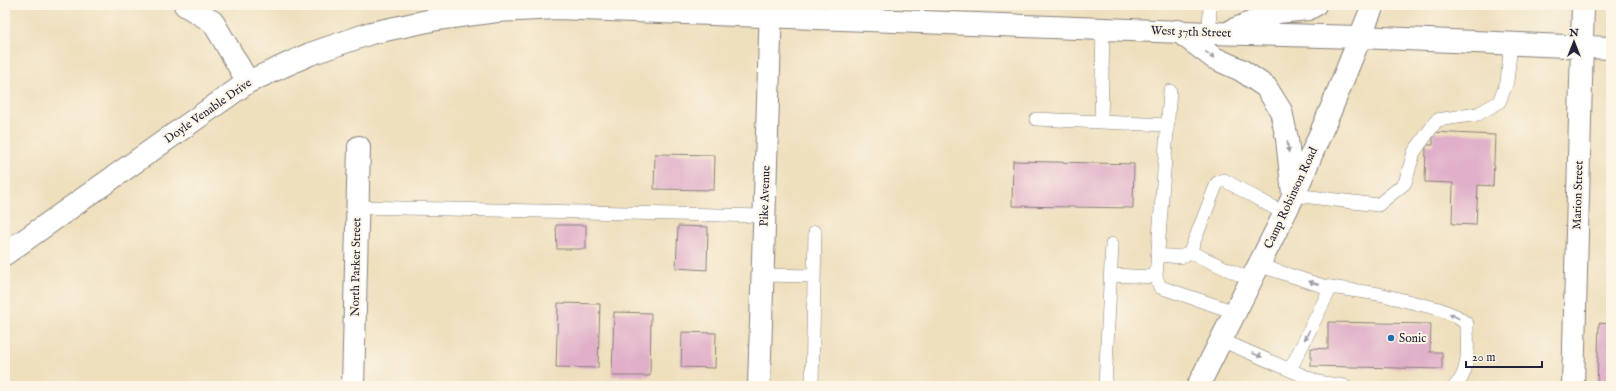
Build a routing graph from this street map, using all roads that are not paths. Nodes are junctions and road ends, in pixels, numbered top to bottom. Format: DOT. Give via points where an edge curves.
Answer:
graph roads {
  1 [pos="185,5"];
  2 [pos="1210,5"];
  3 [pos="1315,5"];
  4 [pos="1373,5"];
  5 [pos="1583,5"];
  6 [pos="771,10"];
  7 [pos="1103,28"];
  8 [pos="1178,31"];
  9 [pos="1218,33"];
  10 [pos="1360,37"];
  11 [pos="1511,44"];
  12 [pos="1582,46"];
  13 [pos="1611,48"];
  14 [pos="248,82"];
  15 [pos="1170,91"];
  16 [pos="1036,119"];
  17 [pos="1101,122"];
  18 [pos="1166,125"];
  19 [pos="359,147"];
  20 [pos="1289,204"];
  21 [pos="357,207"];
  22 [pos="765,216"];
  23 [pos="815,232"];
  24 [pos="1112,244"];
  25 [pos="1190,252"];
  26 [pos="5,254"];
  27 [pos="1157,255"];
  28 [pos="1255,273"];
  29 [pos="763,275"];
  30 [pos="1110,275"];
  31 [pos="814,276"];
  32 [pos="1156,277"];
  33 [pos="1331,287"];
  34 [pos="1235,312"];
  35 [pos="1221,340"];
  36 [pos="1290,370"];
  37 [pos="353,386"];
  38 [pos="759,386"];
  39 [pos="812,386"];
  40 [pos="1105,386"];
  41 [pos="1198,386"];
  42 [pos="1344,386"];
  43 [pos="1455,386"];
  44 [pos="1573,386"];
  1 -- 14 [label="main road" via="213,22"];
  2 -- 9 [label="lane"];
  3 -- 9 [label="main road" via="1308,9 1278,12"];
  4 -- 10 [label="main road, Camp Robinson Road"];
  5 -- 12 [label="main road, Marion Street"];
  6 -- 7 [label="main road, West 37th Street"];
  6 -- 14 [label="main road, Doyle Venable Drive" via="557,8 497,11 437,19 371,33 310,54"];
  6 -- 22 [label="main road, Pike Avenue"];
  7 -- 8 [label="main road, West 37th Street"];
  7 -- 17 [label="lane"];
  8 -- 9 [label="main road, West 37th Street"];
  8 -- 20 [label="main road, one-way" via="1214,58 1241,70 1266,87 1281,111 1287,139"];
  9 -- 10 [label="main road, West 37th Street"];
  10 -- 11 [label="main road, West 37th Street"];
  10 -- 20 [label="main road, Camp Robinson Road"];
  11 -- 12 [label="main road, West 37th Street"];
  11 -- 20 [label="lane" via="1507,82 1499,102 1478,114 1437,120 1414,152 1405,183 1378,205"];
  12 -- 13 [label="main road, West 37th Street"];
  12 -- 44 [label="main road, Marion Street"];
  14 -- 26 [label="main road, Doyle Venable Drive"];
  15 -- 18 [label="lane"];
  16 -- 17 [label="lane"];
  17 -- 18 [label="lane"];
  18 -- 27 [label="lane"];
  19 -- 21 [label="main road, North Parker Street"];
  20 -- 25 [label="lane" via="1224,180 1217,183"];
  20 -- 28 [label="main road, Camp Robinson Road"];
  21 -- 22 [label="lane"];
  21 -- 37 [label="main road, North Parker Street"];
  22 -- 29 [label="main road, Pike Avenue"];
  23 -- 31 [label="lane"];
  24 -- 30 [label="lane"];
  25 -- 27 [label="lane" via="1182,257"];
  25 -- 28 [label="lane"];
  27 -- 32 [label="lane"];
  33 -- 28 [label="lane, one-way"];
  28 -- 34 [label="main road, Camp Robinson Road"];
  29 -- 31 [label="lane"];
  29 -- 38 [label="main road, Pike Avenue"];
  30 -- 32 [label="lane"];
  30 -- 40 [label="lane"];
  31 -- 39 [label="lane"];
  32 -- 34 [label="lane" via="1160,287"];
  33 -- 36 [label="lane, one-way"];
  43 -- 33 [label="lane, one-way" via="1464,373 1467,324 1439,308 1379,294"];
  34 -- 35 [label="main road, Camp Robinson Road"];
  35 -- 36 [label="lane, one-way"];
  35 -- 41 [label="main road, Camp Robinson Road"];
  36 -- 42 [label="lane" via="1318,382"];
}
